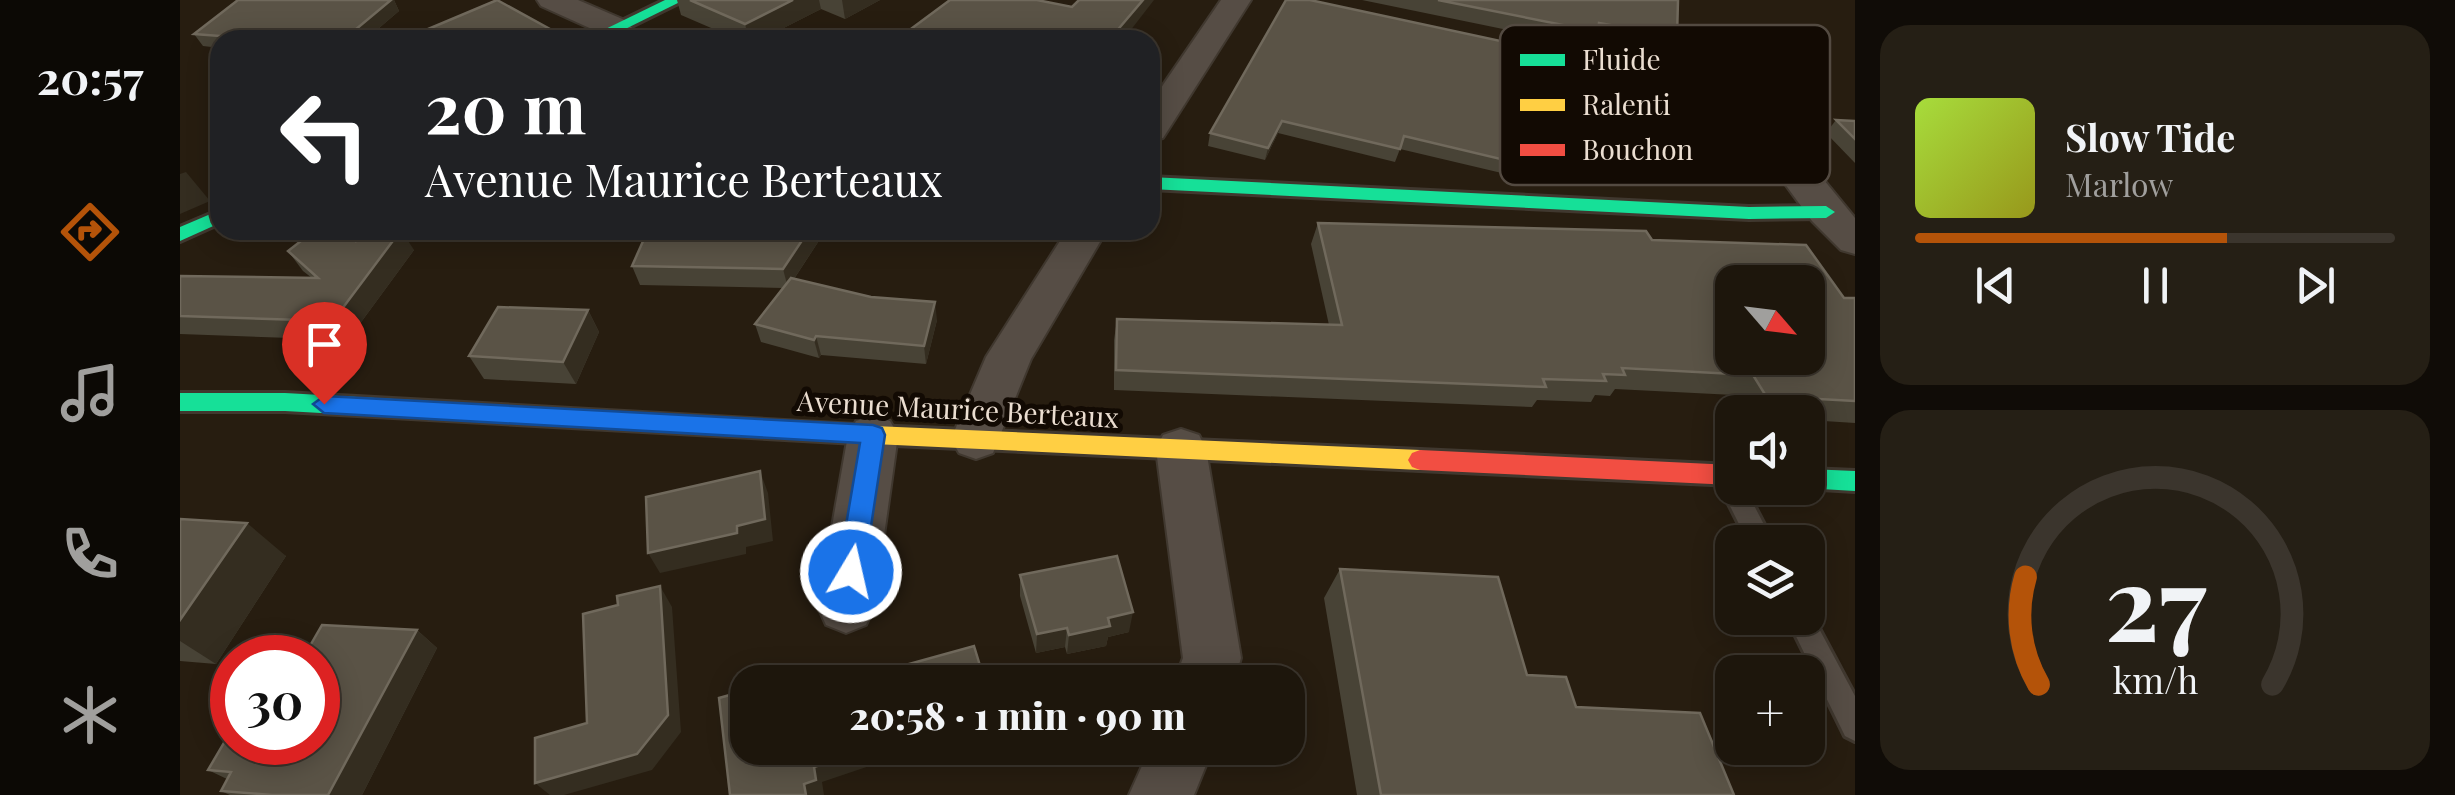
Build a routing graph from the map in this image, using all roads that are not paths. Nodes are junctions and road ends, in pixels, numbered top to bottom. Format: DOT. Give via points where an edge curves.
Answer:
graph roads {
  1 [pos="552,0"];
  2 [pos="677,0"];
  3 [pos="1236,0"];
  4 [pos="598,30"];
  5 [pos="613,30"];
  6 [pos="1492,40"];
  7 [pos="1500,42"];
  8 [pos="1160,115"];
  9 [pos="1160,185"];
  10 [pos="1805,185"];
  11 [pos="1826,212"];
  12 [pos="210,221"];
  13 [pos="180,235"];
  14 [pos="1081,240"];
  15 [pos="1855,241"];
  16 [pos="180,402"];
  17 [pos="873,435"];
  18 [pos="976,439"];
  19 [pos="1180,449"];
  20 [pos="1825,479"];
  21 [pos="1715,480"];
  22 [pos="1855,481"];
  23 [pos="846,607"];
  24 [pos="1809,635"];
  25 [pos="1210,665"];
  26 [pos="1855,726"];
  27 [pos="1174,765"];
  28 [pos="1161,795"];
  1 -- 4 [label="street"];
  2 -- 5 [label="main road"];
  3 -- 8 [label="street"];
  6 -- 7 [label="street"];
  9 -- 11 [label="main road"];
  10 -- 11 [label="street"];
  11 -- 15 [label="street"];
  12 -- 13 [label="main road"];
  14 -- 18 [label="street" via="1010,357"];
  16 -- 17 [label="main road, Avenue Maurice Berteaux"];
  17 -- 18 [label="main road, Avenue Maurice Berteaux"];
  17 -- 23 [label="street"];
  18 -- 19 [label="main road, Avenue Maurice Berteaux"];
  19 -- 21 [label="main road, Avenue Maurice Berteaux"];
  19 -- 25 [label="street"];
  20 -- 22 [label="main road"];
  24 -- 26 [label="lane"];
  27 -- 28 [label="street"];
}
